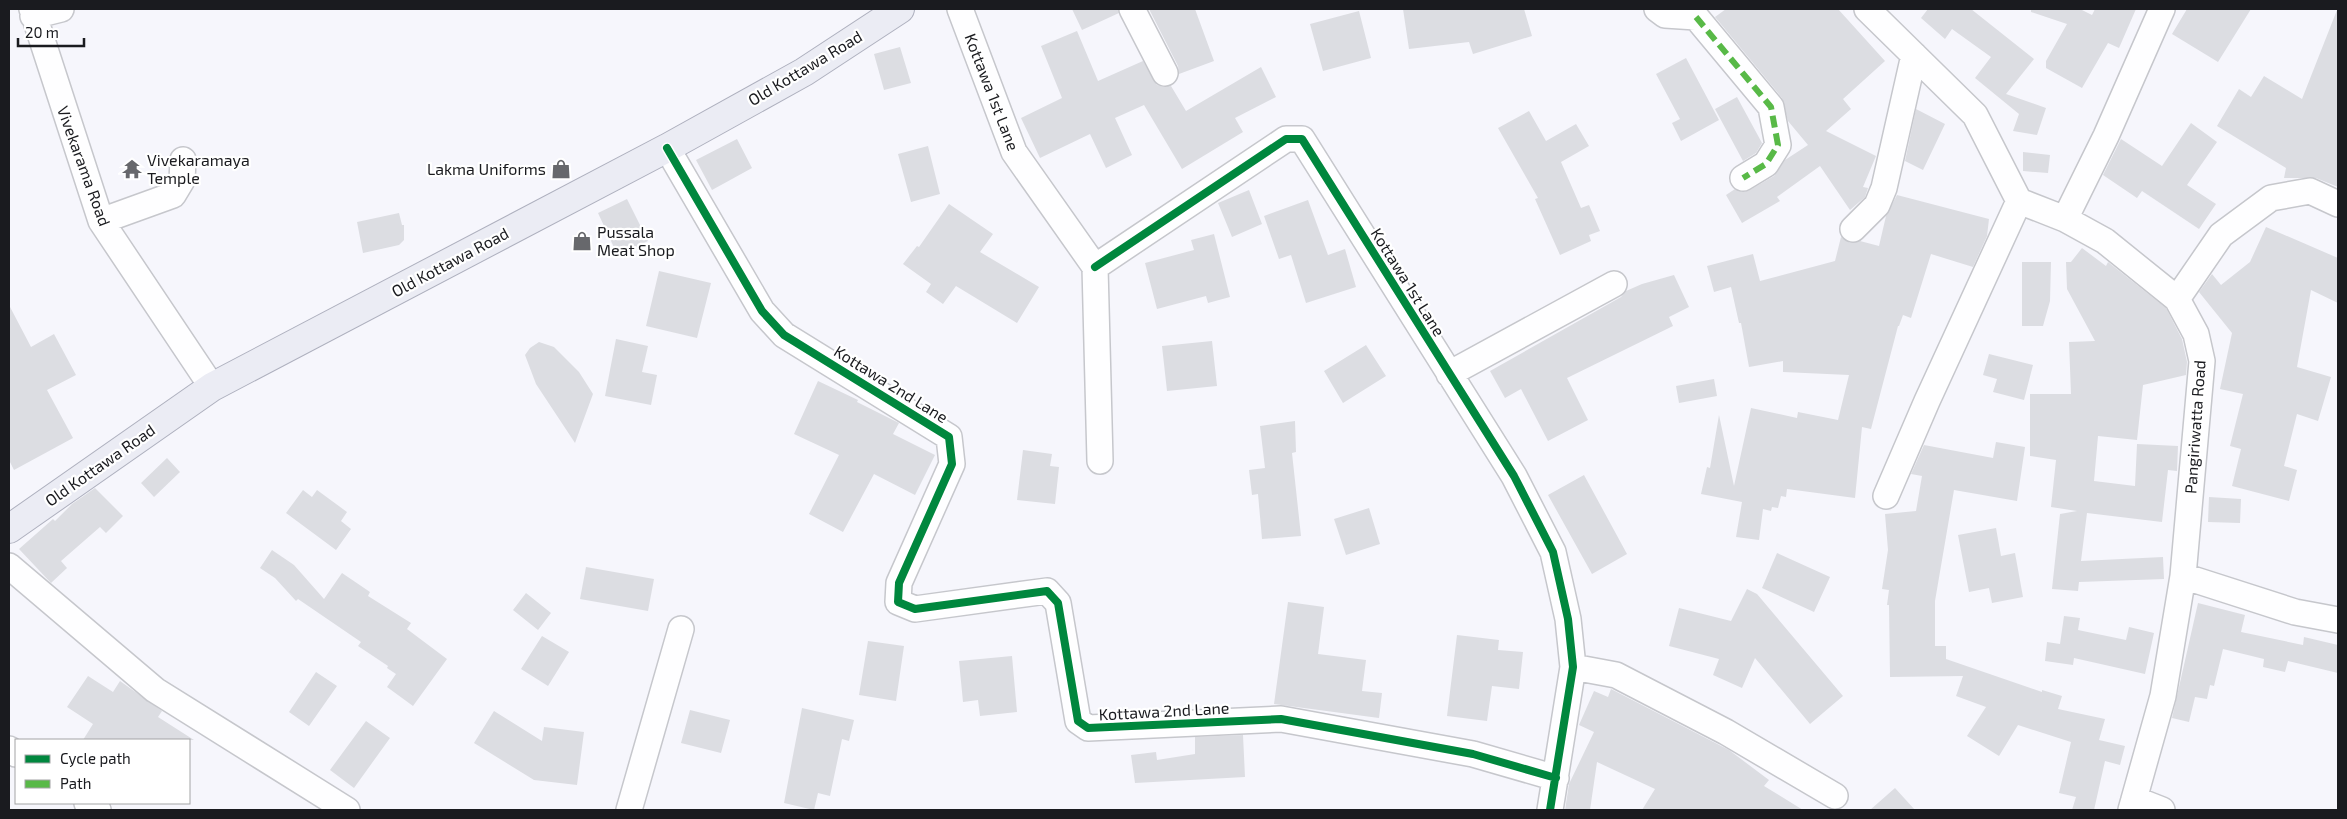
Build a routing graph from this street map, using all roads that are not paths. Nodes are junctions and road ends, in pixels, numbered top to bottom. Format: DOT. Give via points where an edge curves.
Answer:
graph roads {
  1 [pos="61,9"];
  2 [pos="900,9"];
  3 [pos="960,9"];
  4 [pos="1132,9"];
  5 [pos="1657,9"];
  6 [pos="1867,9"];
  7 [pos="2162,9"];
  8 [pos="33,13"];
  9 [pos="1702,13"];
  10 [pos="1914,55"];
  11 [pos="1165,74"];
  12 [pos="667,148"];
  13 [pos="183,160"];
  14 [pos="1743,178"];
  15 [pos="2019,201"];
  16 [pos="2338,204"];
  17 [pos="2065,219"];
  18 [pos="101,222"];
  19 [pos="1853,229"];
  20 [pos="1095,267"];
  21 [pos="1614,284"];
  22 [pos="2177,299"];
  23 [pos="1449,374"];
  24 [pos="212,387"];
  25 [pos="1100,460"];
  26 [pos="1886,496"];
  27 [pos="9,529"];
  28 [pos="9,566"];
  29 [pos="2184,576"];
  30 [pos="2338,620"];
  31 [pos="680,629"];
  32 [pos="1573,667"];
  33 [pos="1556,778"];
  34 [pos="1835,796"];
  35 [pos="2132,805"];
  36 [pos="347,810"];
  37 [pos="628,810"];
  38 [pos="1550,810"];
  39 [pos="2162,810"];
  1 -- 8 [label="street"];
  2 -- 12 [label="main road, Old Kottawa Road" via="804,72"];
  3 -- 20 [label="street, Kottawa 1st Lane" via="1014,152"];
  4 -- 11 [label="street"];
  5 -- 9 [label="street" via="1665,15"];
  6 -- 10 [label="street"];
  7 -- 17 [label="street"];
  8 -- 18 [label="street, Vivekarama Road"];
  9 -- 14 [label="street" via="1771,107 1778,145 1766,164"];
  10 -- 15 [label="street" via="1975,116"];
  10 -- 19 [label="street" via="1884,188 1877,205"];
  12 -- 24 [label="main road, Old Kottawa Road"];
  12 -- 33 [label="street, Kottawa 2nd Lane" via="762,311 784,334 949,437 952,464 899,582 898,602 915,609 1047,591 1058,603 1078,721 1088,728 1281,719 1473,754"];
  13 -- 18 [label="street" via="182,180 173,195"];
  15 -- 17 [label="street, Pangiriwatta Road"];
  15 -- 26 [label="street"];
  16 -- 22 [label="street" via="2310,191 2270,198 2221,235"];
  17 -- 22 [label="street, Pangiriwatta Road" via="2105,241"];
  18 -- 24 [label="street, Vivekarama Road"];
  20 -- 23 [label="street, Kottawa 1st Lane" via="1286,139 1302,139"];
  20 -- 25 [label="street"];
  21 -- 23 [label="street"];
  22 -- 29 [label="street, Pangiriwatta Road" via="2196,334 2202,361"];
  23 -- 32 [label="street, Kottawa 1st Lane" via="1514,476 1553,552 1568,619"];
  24 -- 27 [label="main road, Old Kottawa Road"];
  28 -- 36 [label="street" via="155,690"];
  29 -- 30 [label="street" via="2295,612"];
  29 -- 35 [label="street, Pangiriwatta Road" via="2164,696"];
  31 -- 37 [label="street"];
  32 -- 33 [label="street, Kottawa 1st Lane"];
  32 -- 34 [label="street" via="1616,675 1726,732"];
  33 -- 38 [label="street, Kottawa 1st Lane"];
  35 -- 39 [label="street"];
}
